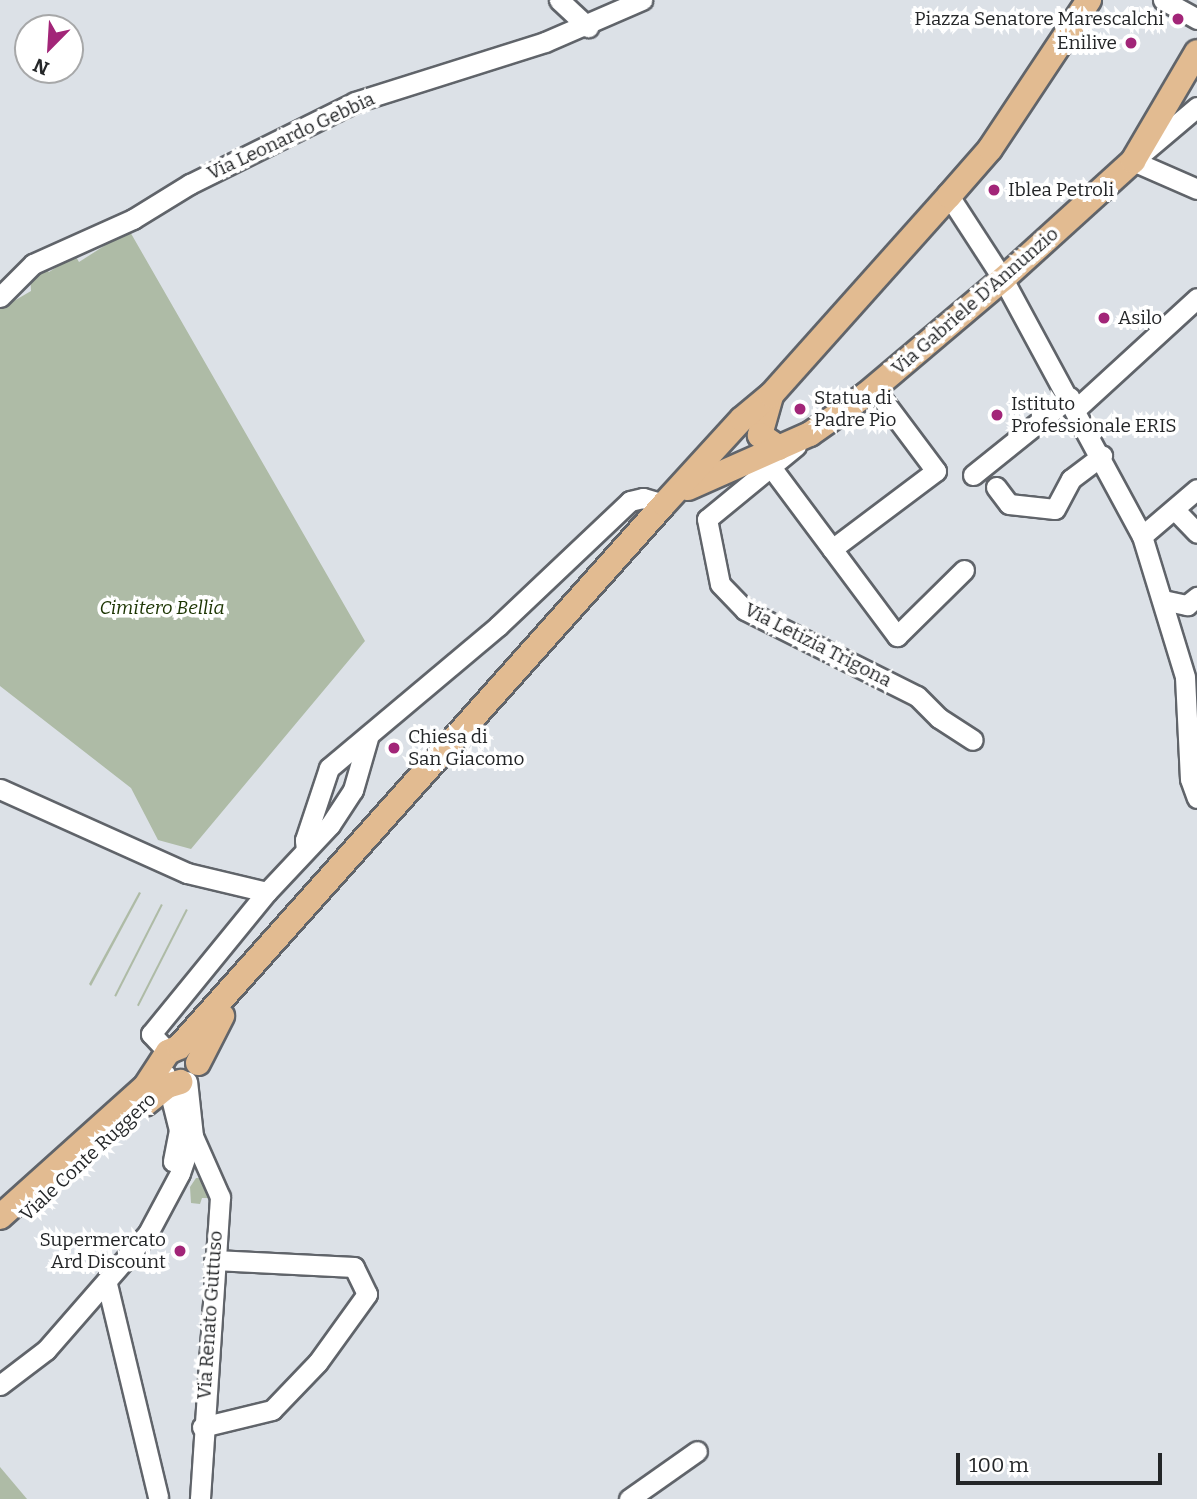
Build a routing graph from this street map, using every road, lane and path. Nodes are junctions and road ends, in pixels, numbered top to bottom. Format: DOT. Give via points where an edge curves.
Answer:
graph roads {
  1 [pos="559,0"];
  2 [pos="642,0"];
  3 [pos="1089,0"];
  4 [pos="1163,0"];
  5 [pos="1197,19"];
  6 [pos="588,27"];
  7 [pos="1197,52"];
  8 [pos="1197,107"];
  9 [pos="1133,161"];
  10 [pos="956,188"];
  11 [pos="1197,189"];
  12 [pos="1003,279"];
  13 [pos="0,297"];
  14 [pos="1197,298"];
  15 [pos="874,388"];
  16 [pos="771,395"];
  17 [pos="1073,403"];
  18 [pos="1102,456"];
  19 [pos="770,457"];
  20 [pos="973,475"];
  21 [pos="996,486"];
  22 [pos="1197,489"];
  23 [pos="667,500"];
  24 [pos="1174,509"];
  25 [pos="1197,533"];
  26 [pos="1142,536"];
  27 [pos="832,549"];
  28 [pos="964,570"];
  29 [pos="1197,597"];
  30 [pos="1163,600"];
  31 [pos="369,738"];
  32 [pos="973,740"];
  33 [pos="0,789"];
  34 [pos="1197,799"];
  35 [pos="27,801"];
  36 [pos="0,807"];
  37 [pos="306,850"];
  38 [pos="267,892"];
  39 [pos="176,1068"];
  40 [pos="193,1136"];
  41 [pos="159,1212"];
  42 [pos="0,1217"];
  43 [pos="0,1238"];
  44 [pos="214,1260"];
  45 [pos="107,1284"];
  46 [pos="0,1385"];
  47 [pos="202,1427"];
  48 [pos="697,1451"];
  49 [pos="158,1497"];
  50 [pos="200,1499"];
  51 [pos="629,1499"];
  1 -- 6 [label="street"];
  2 -- 6 [label="street, Via Leonardo Gebbia"];
  3 -- 10 [label="main road" via="990,149"];
  4 -- 5 [label="street"];
  6 -- 13 [label="street, Via Leonardo Gebbia" via="355,102 190,184 133,219 33,264"];
  7 -- 9 [label="main road, Via Gabriele D'Annunzio"];
  8 -- 9 [label="street"];
  9 -- 11 [label="street"];
  9 -- 12 [label="main road, Via Gabriele D'Annunzio"];
  10 -- 12 [label="street"];
  10 -- 16 [label="main road"];
  12 -- 15 [label="main road, Via Gabriele D'Annunzio"];
  12 -- 17 [label="street"];
  14 -- 17 [label="street"];
  15 -- 19 [label="main road, Via Gabriele D'Annunzio"];
  15 -- 27 [label="street" via="936,471"];
  16 -- 19 [label="main road" via="760,435"];
  16 -- 23 [label="main road" via="742,419"];
  17 -- 18 [label="street"];
  17 -- 20 [label="street"];
  18 -- 21 [label="street" via="1071,479 1055,509 1009,504"];
  18 -- 26 [label="street"];
  19 -- 23 [label="main road, Via Gabriele D'Annunzio"];
  19 -- 27 [label="street"];
  19 -- 32 [label="street, Via Letizia Trigona" via="707,519 720,584 745,610 917,696 939,718"];
  22 -- 24 [label="street"];
  23 -- 31 [label="street" via="630,501"];
  23 -- 39 [label="main road" via="276,939"];
  24 -- 25 [label="street"];
  24 -- 26 [label="street"];
  26 -- 30 [label="street"];
  27 -- 28 [label="street" via="897,636"];
  29 -- 30 [label="street" via="1187,605"];
  30 -- 34 [label="street" via="1185,677 1190,779"];
  31 -- 37 [label="street" via="353,790"];
  31 -- 37 [label="street" via="329,768 305,840"];
  33 -- 35 [label="street"];
  35 -- 36 [label="street"];
  35 -- 38 [label="street" via="187,873"];
  37 -- 38 [label="street"];
  38 -- 39 [label="street" via="151,1034"];
  39 -- 40 [label="street"];
  39 -- 41 [label="street" via="178,1145"];
  39 -- 42 [label="main road, Viale Conte Ruggero" via="145,1087"];
  39 -- 43 [label="main road, Viale Conte Ruggero"];
  40 -- 41 [label="street"];
  40 -- 44 [label="street, Via Renato Guttuso" via="220,1197"];
  41 -- 45 [label="street"];
  44 -- 47 [label="street, Via Renato Guttuso"];
  44 -- 47 [label="street" via="354,1267 366,1294 272,1410"];
  45 -- 46 [label="street" via="47,1350"];
  45 -- 49 [label="street"];
  47 -- 50 [label="street, Via Renato Guttuso"];
  48 -- 51 [label="street"];
}
